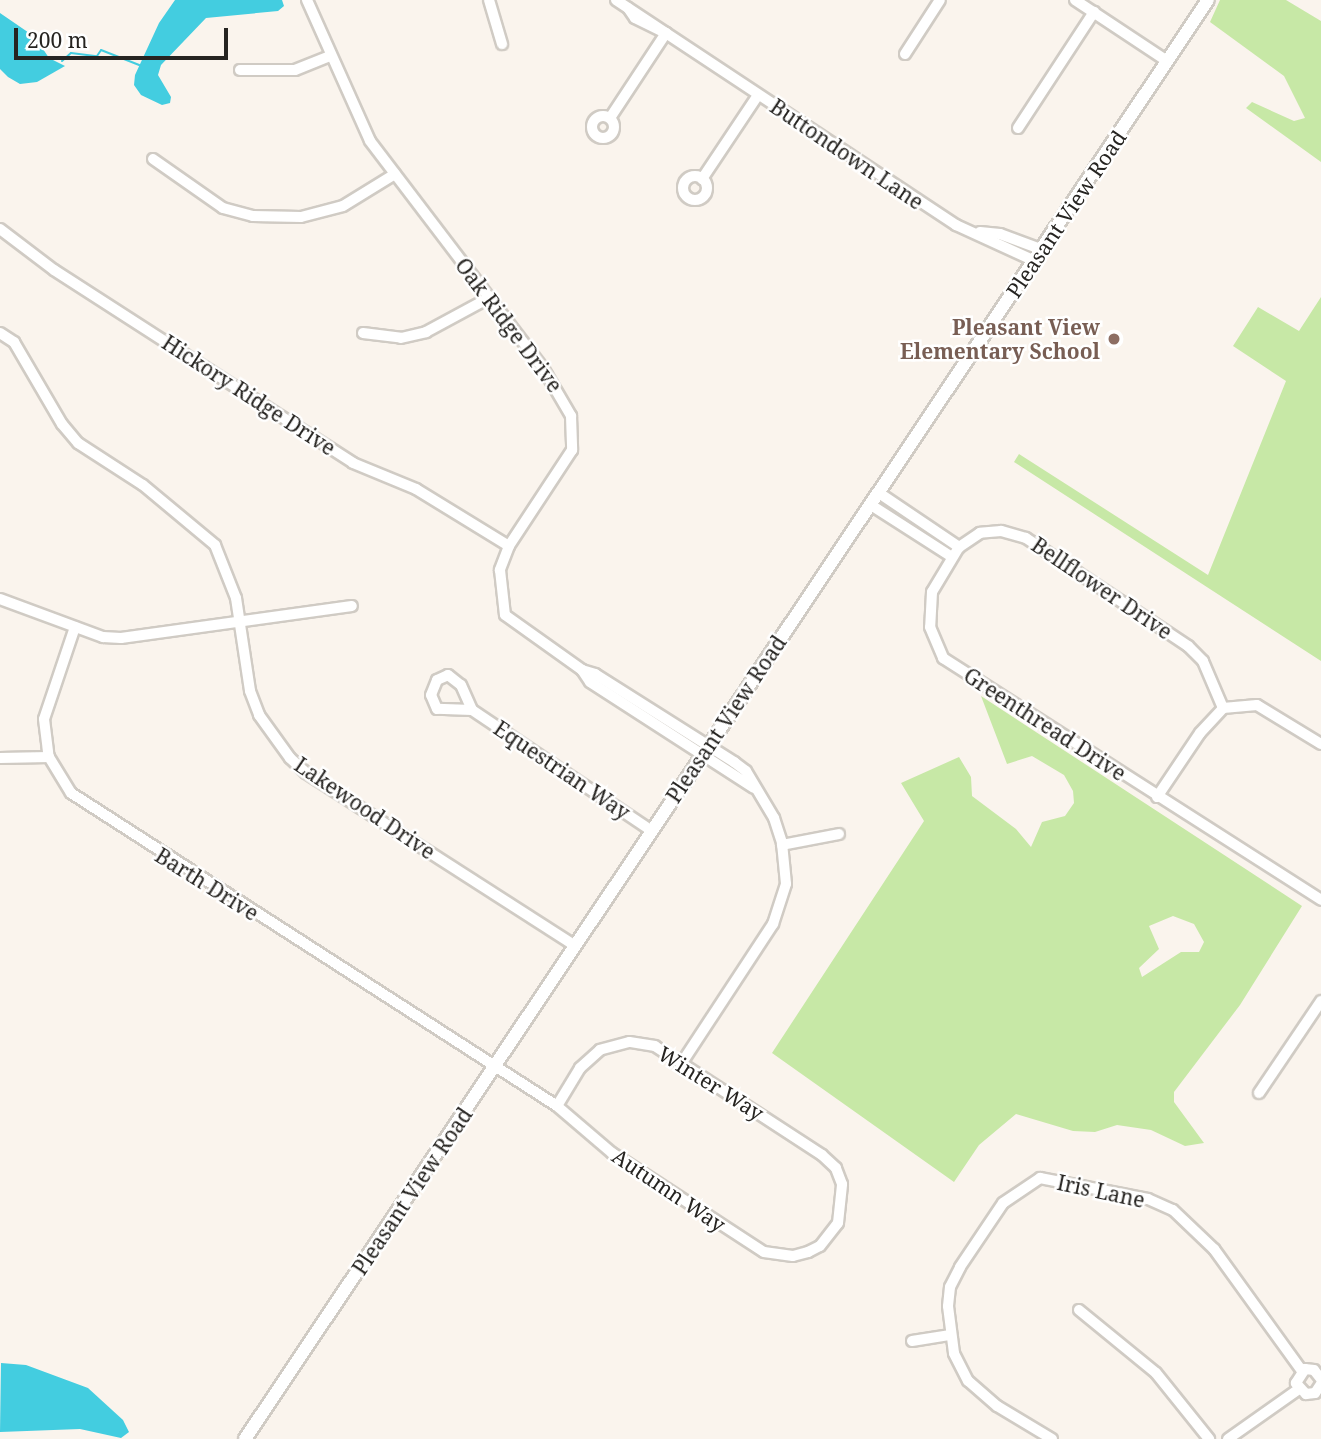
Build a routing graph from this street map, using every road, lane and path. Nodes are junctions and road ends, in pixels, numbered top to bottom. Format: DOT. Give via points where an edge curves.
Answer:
graph roads {
  1 [pos="307,0"];
  2 [pos="489,0"];
  3 [pos="616,0"];
  4 [pos="940,0"];
  5 [pos="1075,0"];
  6 [pos="1208,0"];
  7 [pos="1094,12"];
  8 [pos="666,33"];
  9 [pos="502,44"];
  10 [pos="905,54"];
  11 [pos="330,56"];
  12 [pos="1167,61"];
  13 [pos="240,70"];
  14 [pos="758,95"];
  15 [pos="610,118"];
  16 [pos="1018,128"];
  17 [pos="153,159"];
  18 [pos="395,174"];
  19 [pos="702,179"];
  20 [pos="0,229"];
  21 [pos="1039,255"];
  22 [pos="489,298"];
  23 [pos="0,333"];
  24 [pos="363,333"];
  25 [pos="879,494"];
  26 [pos="871,505"];
  27 [pos="509,546"];
  28 [pos="959,547"];
  29 [pos="952,557"];
  30 [pos="0,599"];
  31 [pos="352,606"];
  32 [pos="239,622"];
  33 [pos="75,627"];
  34 [pos="1223,708"];
  35 [pos="472,710"];
  36 [pos="1321,744"];
  37 [pos="706,749"];
  38 [pos="49,757"];
  39 [pos="0,758"];
  40 [pos="1157,797"];
  41 [pos="652,831"];
  42 [pos="839,834"];
  43 [pos="782,845"];
  44 [pos="1321,900"];
  45 [pos="574,945"];
  46 [pos="1321,1001"];
  47 [pos="683,1061"];
  48 [pos="495,1067"];
  49 [pos="1259,1093"];
  50 [pos="556,1106"];
  51 [pos="841,1211"];
  52 [pos="1079,1310"];
  53 [pos="951,1335"];
  54 [pos="912,1340"];
  55 [pos="1302,1371"];
  56 [pos="1321,1377"];
  57 [pos="1299,1390"];
  58 [pos="245,1439"];
  59 [pos="1052,1439"];
  60 [pos="1209,1439"];
  61 [pos="1228,1439"];
  1 -- 11 [label="street, Oak Ridge Drive"];
  2 -- 9 [label="street"];
  3 -- 8 [label="street, Buttondown Lane"];
  4 -- 10 [label="street"];
  5 -- 7 [label="street"];
  6 -- 12 [label="main road, Pleasant View Road"];
  7 -- 12 [label="street"];
  7 -- 16 [label="street"];
  8 -- 14 [label="street, Buttondown Lane"];
  8 -- 15 [label="street"];
  11 -- 13 [label="street" via="295,69"];
  11 -- 18 [label="street, Oak Ridge Drive" via="370,141"];
  12 -- 21 [label="main road, Pleasant View Road"];
  14 -- 19 [label="street"];
  14 -- 21 [label="street, Buttondown Lane" via="956,225 999,234"];
  17 -- 18 [label="street" via="222,208 253,216 301,217 343,206"];
  18 -- 22 [label="street, Oak Ridge Drive"];
  20 -- 27 [label="street, Hickory Ridge Drive" via="54,270 354,463 416,489"];
  21 -- 25 [label="main road, Pleasant View Road"];
  22 -- 24 [label="street" via="426,332 401,338"];
  22 -- 27 [label="street, Oak Ridge Drive" via="563,396 571,416 572,450"];
  23 -- 32 [label="street, Lakewood Drive" via="15,342 62,424 78,443 161,499 215,545 225,561"];
  25 -- 26 [label="main road, Pleasant View Road"];
  25 -- 28 [label="street"];
  26 -- 29 [label="street"];
  26 -- 37 [label="main road, Pleasant View Road"];
  27 -- 37 [label="street, Oak Ridge Drive" via="500,570 505,615"];
  28 -- 29 [label="street, Bellflower Drive"];
  28 -- 34 [label="street, Bellflower Drive" via="991,530 1026,538 1188,646 1203,661"];
  29 -- 40 [label="street, Greenthread Drive" via="932,592 929,611 934,645 943,658"];
  30 -- 33 [label="street"];
  31 -- 32 [label="street"];
  32 -- 33 [label="street" via="121,638"];
  32 -- 45 [label="street, Lakewood Drive" via="250,691 266,726 290,758 306,773"];
  33 -- 38 [label="street, Barth Drive" via="47,701 44,719"];
  34 -- 36 [label="street" via="1257,705"];
  34 -- 40 [label="street" via="1200,733"];
  35 -- 35 [label="street, Equestrian Way" via="461,685 448,675 437,680 431,695 437,709"];
  35 -- 41 [label="street, Equestrian Way"];
  37 -- 41 [label="main road, Pleasant View Road"];
  37 -- 43 [label="street, Oak Ridge Drive" via="746,771 774,818"];
  38 -- 39 [label="street" via="27,761"];
  38 -- 48 [label="street, Barth Drive" via="71,793 112,823"];
  40 -- 44 [label="street, Greenthread Drive"];
  41 -- 45 [label="main road, Pleasant View Road"];
  42 -- 43 [label="street"];
  43 -- 47 [label="street, Oak Ridge Drive" via="786,884 774,924"];
  45 -- 48 [label="main road, Pleasant View Road"];
  46 -- 49 [label="street"];
  47 -- 50 [label="street, Winter Way" via="642,1042 614,1045 580,1068"];
  47 -- 51 [label="street, Winter Way" via="836,1168 842,1184"];
  48 -- 50 [label="street, Autumn Way"];
  48 -- 58 [label="main road, Pleasant View Road"];
  50 -- 51 [label="street, Autumn Way" via="612,1153 764,1252 793,1256 820,1247"];
  52 -- 60 [label="street" via="1156,1373"];
  53 -- 54 [label="street"];
  53 -- 55 [label="street, Iris Lane" via="950,1287 960,1268 1003,1203 1040,1178 1148,1199 1173,1210 1214,1249"];
  53 -- 59 [label="street, Iris Lane" via="961,1369 976,1390"];
  55 -- 56 [label="street"];
  55 -- 57 [label="street" via="1296,1379"];
  56 -- 57 [label="street" via="1311,1394"];
  57 -- 61 [label="street"];
}
